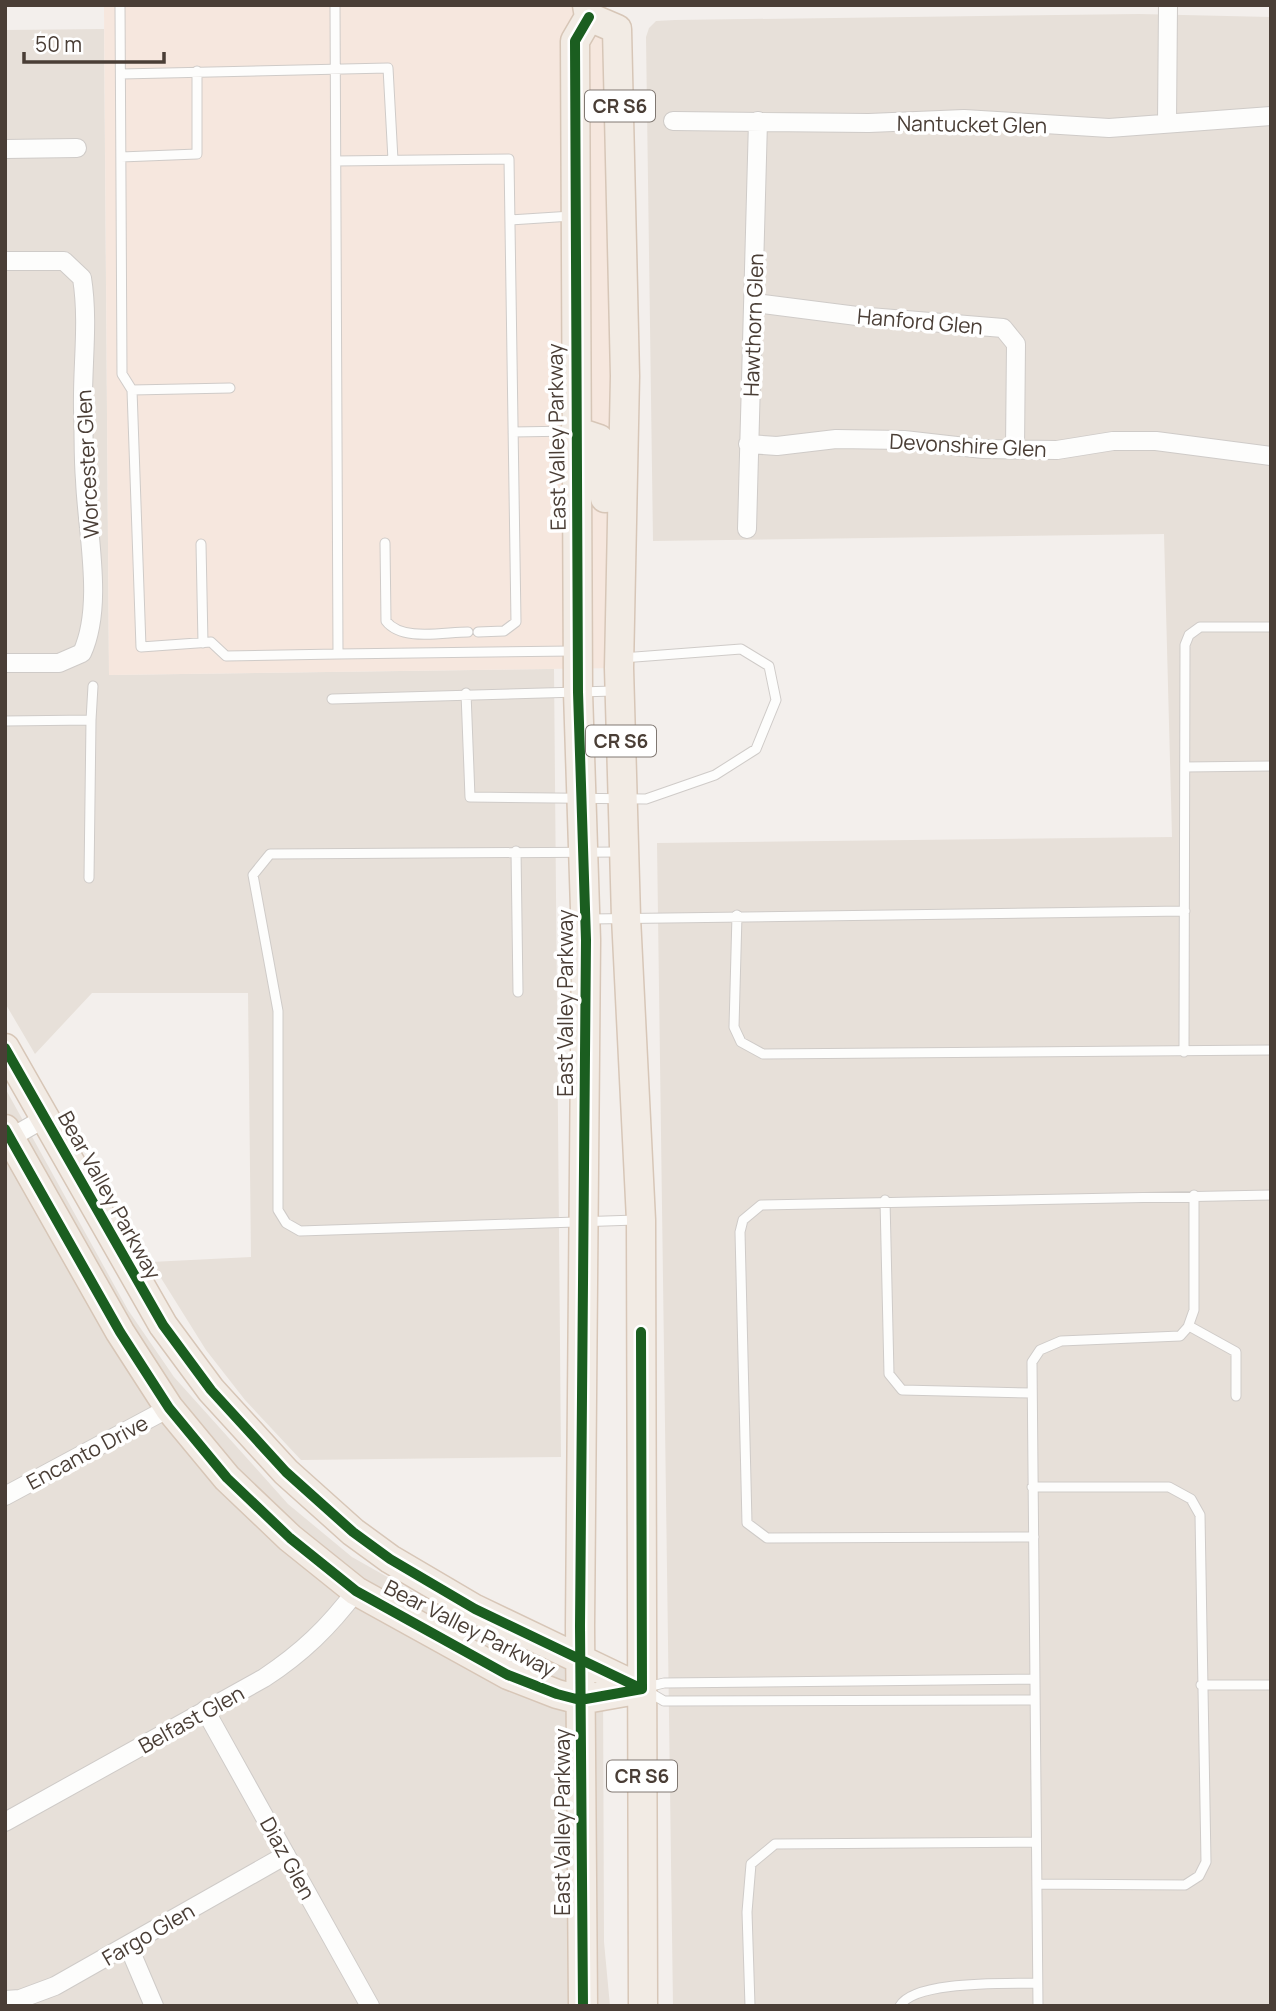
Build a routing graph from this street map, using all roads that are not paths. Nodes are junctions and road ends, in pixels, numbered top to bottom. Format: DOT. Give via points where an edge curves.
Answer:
graph roads {
  1 [pos="120,5"];
  2 [pos="335,5"];
  3 [pos="1168,5"];
  4 [pos="588,11"];
  5 [pos="335,68"];
  6 [pos="197,71"];
  7 [pos="121,74"];
  8 [pos="1271,116"];
  9 [pos="673,121"];
  10 [pos="758,121"];
  11 [pos="1167,123"];
  12 [pos="77,148"];
  13 [pos="5,149"];
  14 [pos="121,156"];
  15 [pos="393,160"];
  16 [pos="336,161"];
  17 [pos="574,216"];
  18 [pos="510,220"];
  19 [pos="5,261"];
  20 [pos="755,303"];
  21 [pos="230,388"];
  22 [pos="132,390"];
  23 [pos="575,431"];
  24 [pos="513,432"];
  25 [pos="748,444"];
  26 [pos="1015,448"];
  27 [pos="1271,456"];
  28 [pos="747,529"];
  29 [pos="385,543"];
  30 [pos="201,544"];
  31 [pos="621,546"];
  32 [pos="1271,627"];
  33 [pos="203,643"];
  34 [pos="578,651"];
  35 [pos="338,654"];
  36 [pos="621,658"];
  37 [pos="5,663"];
  38 [pos="93,686"];
  39 [pos="620,691"];
  40 [pos="578,692"];
  41 [pos="466,693"];
  42 [pos="332,699"];
  43 [pos="92,720"];
  44 [pos="5,721"];
  45 [pos="1271,766"];
  46 [pos="1185,767"];
  47 [pos="582,799"];
  48 [pos="623,799"];
  49 [pos="516,851"];
  50 [pos="584,852"];
  51 [pos="624,852"];
  52 [pos="89,878"];
  53 [pos="1185,911"];
  54 [pos="737,915"];
  55 [pos="626,917"];
  56 [pos="585,919"];
  57 [pos="519,992"];
  58 [pos="5,1048"];
  59 [pos="1271,1050"];
  60 [pos="1184,1052"];
  61 [pos="45,1118"];
  62 [pos="7,1136"];
  63 [pos="1194,1195"];
  64 [pos="1271,1195"];
  65 [pos="885,1200"];
  66 [pos="641,1220"];
  67 [pos="582,1222"];
  68 [pos="1189,1326"];
  69 [pos="1031,1393"];
  70 [pos="1236,1396"];
  71 [pos="169,1408"];
  72 [pos="1032,1487"];
  73 [pos="5,1496"];
  74 [pos="1034,1537"];
  75 [pos="356,1591"];
  76 [pos="580,1658"];
  77 [pos="1034,1679"];
  78 [pos="891,1680"];
  79 [pos="783,1681"];
  80 [pos="1201,1685"];
  81 [pos="1271,1685"];
  82 [pos="642,1689"];
  83 [pos="580,1700"];
  84 [pos="784,1700"];
  85 [pos="892,1700"];
  86 [pos="1034,1700"];
  87 [pos="205,1710"];
  88 [pos="5,1822"];
  89 [pos="1036,1842"];
  90 [pos="286,1855"];
  91 [pos="1037,1884"];
  92 [pos="128,1945"];
  93 [pos="1037,1983"];
  94 [pos="5,2000"];
  95 [pos="154,2006"];
  96 [pos="370,2006"];
  97 [pos="583,2006"];
  98 [pos="643,2006"];
  99 [pos="750,2006"];
  100 [pos="900,2006"];
  101 [pos="1038,2006"];
  1 -- 7 [label="lane"];
  2 -- 5 [label="lane"];
  3 -- 11 [label="street"];
  4 -- 17 [label="main road, East Valley Parkway / CR S6" via="575,41"];
  4 -- 31 [label="main road, East Valley Parkway / CR S6" via="617,29 625,349"];
  5 -- 6 [label="lane"];
  5 -- 15 [label="lane" via="388,68"];
  5 -- 16 [label="lane"];
  6 -- 7 [label="lane"];
  6 -- 14 [label="lane" via="197,154"];
  7 -- 14 [label="lane"];
  8 -- 11 [label="street, Nantucket Glen"];
  9 -- 10 [label="street, Nantucket Glen"];
  10 -- 11 [label="street, Nantucket Glen" via="964,119 1109,128"];
  10 -- 20 [label="street, Hawthorn Glen"];
  12 -- 13 [label="street"];
  14 -- 22 [label="lane" via="122,374"];
  15 -- 16 [label="lane"];
  15 -- 18 [label="lane" via="509,159"];
  16 -- 35 [label="lane"];
  17 -- 18 [label="lane"];
  17 -- 23 [label="main road, East Valley Parkway / CR S6"];
  18 -- 24 [label="lane"];
  19 -- 37 [label="street, Worcester Glen" via="64,261 82,278 85,480 91,540 91,633 82,653 59,663"];
  20 -- 25 [label="street, Hawthorn Glen"];
  20 -- 26 [label="street, Hanford Glen" via="1003,328 1016,344"];
  21 -- 22 [label="lane"];
  22 -- 33 [label="lane" via="141,647"];
  23 -- 24 [label="lane"];
  23 -- 31 [label="main road" via="600,439 606,519"];
  23 -- 34 [label="main road, East Valley Parkway / CR S6"];
  24 -- 29 [label="lane" via="516,622 504,631 405,633 391,628 386,621"];
  25 -- 26 [label="street, Devonshire Glen" via="904,440"];
  25 -- 28 [label="street, Hawthorn Glen"];
  26 -- 27 [label="street, Devonshire Glen" via="1058,450 1113,441 1156,441"];
  30 -- 33 [label="lane"];
  31 -- 36 [label="main road, East Valley Parkway / CR S6"];
  32 -- 46 [label="lane" via="1200,628 1189,635 1185,645"];
  33 -- 35 [label="lane" via="211,642 226,656"];
  34 -- 35 [label="lane"];
  34 -- 40 [label="main road, East Valley Parkway / CR S6"];
  36 -- 39 [label="main road, East Valley Parkway / CR S6"];
  36 -- 48 [label="lane" via="741,649 769,666 776,700 756,750 715,775 646,799"];
  38 -- 43 [label="lane"];
  39 -- 40 [label="lane"];
  39 -- 48 [label="main road, East Valley Parkway / CR S6"];
  40 -- 41 [label="lane"];
  40 -- 47 [label="main road, East Valley Parkway / CR S6"];
  41 -- 42 [label="lane"];
  41 -- 47 [label="lane" via="470,797"];
  43 -- 44 [label="lane"];
  43 -- 52 [label="lane"];
  45 -- 46 [label="lane"];
  46 -- 53 [label="lane"];
  47 -- 48 [label="lane"];
  47 -- 50 [label="main road, East Valley Parkway / CR S6"];
  48 -- 51 [label="main road, East Valley Parkway / CR S6"];
  49 -- 50 [label="lane"];
  49 -- 57 [label="lane"];
  49 -- 67 [label="lane" via="270,854 253,875 278,1011 278,1210 286,1223 300,1231"];
  50 -- 51 [label="lane"];
  50 -- 56 [label="main road, East Valley Parkway / CR S6"];
  51 -- 55 [label="main road, East Valley Parkway / CR S6"];
  53 -- 54 [label="lane"];
  53 -- 60 [label="lane"];
  54 -- 55 [label="lane"];
  54 -- 60 [label="lane" via="734,1027 741,1042 763,1054"];
  55 -- 56 [label="lane"];
  55 -- 66 [label="main road, East Valley Parkway / CR S6"];
  56 -- 67 [label="main road, East Valley Parkway / CR S6"];
  58 -- 61 [label="main road, Bear Valley Parkway"];
  59 -- 60 [label="lane"];
  61 -- 62 [label="street"];
  61 -- 76 [label="main road, Bear Valley Parkway" via="163,1325 211,1390 286,1472 390,1559 475,1609"];
  62 -- 71 [label="main road, Bear Valley Parkway"];
  63 -- 64 [label="lane"];
  63 -- 65 [label="lane"];
  63 -- 68 [label="lane" via="1195,1310"];
  65 -- 69 [label="lane" via="889,1374 902,1390"];
  65 -- 74 [label="lane" via="761,1205 743,1220 747,1523 767,1538"];
  66 -- 67 [label="lane"];
  66 -- 82 [label="main road, East Valley Parkway / CR S6"];
  67 -- 76 [label="main road, East Valley Parkway / CR S6"];
  68 -- 69 [label="lane" via="1180,1336 1061,1342 1040,1350 1032,1362"];
  68 -- 70 [label="lane" via="1236,1352"];
  69 -- 72 [label="lane"];
  71 -- 73 [label="street, Encanto Drive"];
  71 -- 75 [label="main road, Bear Valley Parkway" via="227,1478 290,1538"];
  72 -- 74 [label="lane"];
  72 -- 80 [label="lane" via="1169,1487 1191,1499 1200,1515"];
  74 -- 77 [label="lane"];
  75 -- 83 [label="main road, Bear Valley Parkway" via="509,1675"];
  75 -- 87 [label="street, Belfast Glen" via="328,1628 298,1656"];
  76 -- 82 [label="main road, Bear Valley Parkway"];
  76 -- 83 [label="main road, East Valley Parkway / CR S6"];
  77 -- 78 [label="lane"];
  77 -- 86 [label="lane"];
  78 -- 79 [label="lane"];
  78 -- 85 [label="lane"];
  79 -- 82 [label="lane" via="664,1683"];
  79 -- 84 [label="lane"];
  80 -- 81 [label="lane"];
  80 -- 91 [label="lane" via="1206,1862 1199,1876 1185,1885"];
  82 -- 83 [label="main road, Bear Valley Parkway"];
  82 -- 84 [label="lane" via="664,1701"];
  82 -- 98 [label="main road, East Valley Parkway / CR S6"];
  83 -- 97 [label="main road, East Valley Parkway / CR S6"];
  84 -- 85 [label="lane"];
  85 -- 86 [label="lane"];
  86 -- 89 [label="lane"];
  87 -- 88 [label="street, Belfast Glen"];
  87 -- 90 [label="street, Diaz Glen"];
  89 -- 91 [label="lane"];
  89 -- 99 [label="lane" via="775,1844 751,1864 747,1912"];
  90 -- 92 [label="street, Fargo Glen"];
  90 -- 96 [label="street, Diaz Glen"];
  91 -- 93 [label="lane"];
  92 -- 94 [label="street, Fargo Glen" via="55,1986"];
  92 -- 95 [label="street"];
  93 -- 100 [label="lane" via="925,1989 904,1998"];
  93 -- 101 [label="lane"];
}
